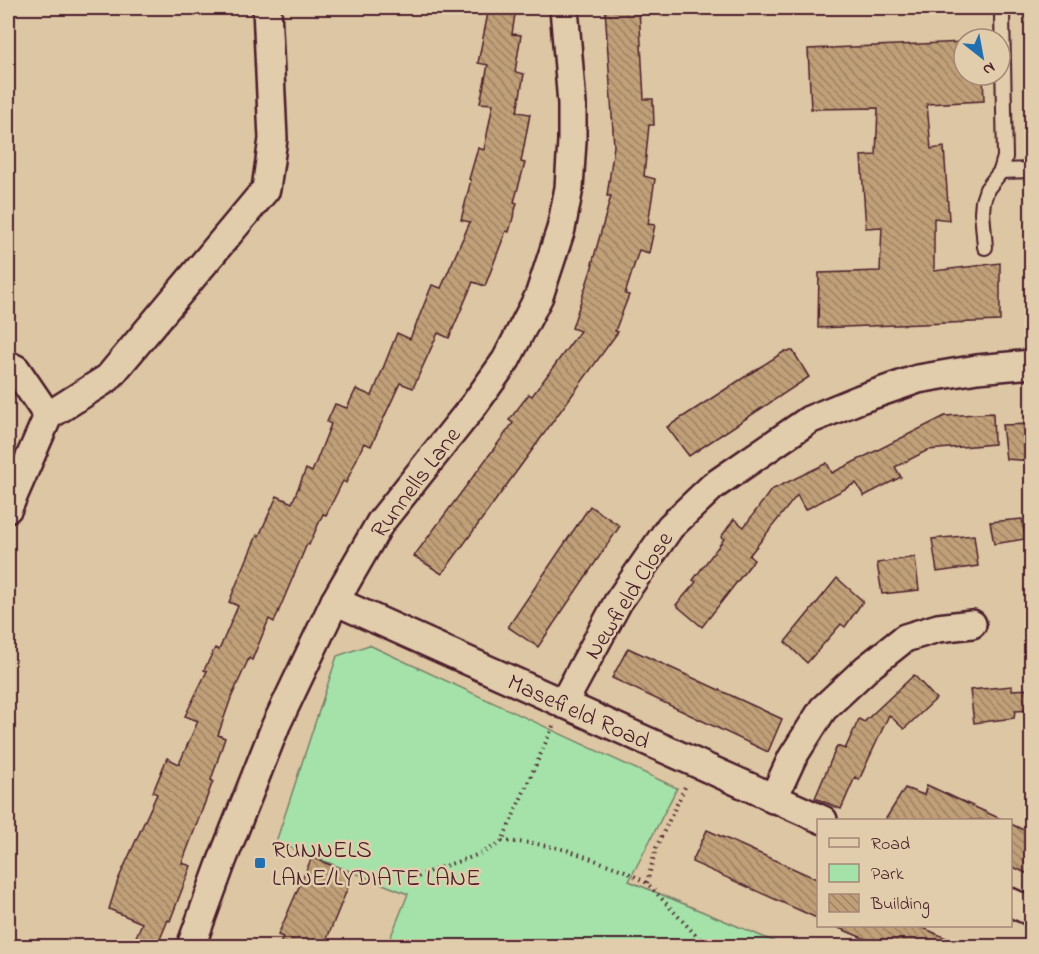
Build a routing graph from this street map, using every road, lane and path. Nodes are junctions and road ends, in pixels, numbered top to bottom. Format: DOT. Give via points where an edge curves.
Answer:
graph roads {
  1 [pos="267,8"];
  2 [pos="564,8"];
  3 [pos="1002,15"];
  4 [pos="1032,170"];
  5 [pos="1001,171"];
  6 [pos="985,246"];
  7 [pos="1032,364"];
  8 [pos="8,365"];
  9 [pos="48,416"];
  10 [pos="8,508"];
  11 [pos="335,601"];
  12 [pos="972,624"];
  13 [pos="559,712"];
  14 [pos="685,786"];
  15 [pos="773,799"];
  16 [pos="821,819"];
  17 [pos="502,841"];
  18 [pos="418,877"];
  19 [pos="647,883"];
  20 [pos="1012,902"];
  21 [pos="1032,912"];
  22 [pos="191,946"];
  23 [pos="706,946"];
  1 -- 9 [label="street" via="273,139 266,189 108,378"];
  2 -- 11 [label="street, Runnells Lane" via="572,104 569,188 561,229 539,296 506,360 380,523"];
  3 -- 5 [label="lane" via="1005,158"];
  4 -- 5 [label="lane"];
  5 -- 6 [label="lane" via="983,201"];
  7 -- 13 [label="street, Newfield Close" via="918,379 860,399 808,420 712,486 670,527 618,602"];
  8 -- 9 [label="street" via="16,369"];
  9 -- 10 [label="street"];
  11 -- 13 [label="street, Masefield Road"];
  11 -- 22 [label="street, Runnells Lane" via="276,726"];
  12 -- 15 [label="street" via="938,628 906,638 867,668 823,709 792,758"];
  13 -- 15 [label="street, Masefield Road"];
  13 -- 17 [label="path"];
  14 -- 19 [label="path" via="656,848"];
  15 -- 16 [label="street, Masefield Road"];
  17 -- 18 [label="path" via="488,851"];
  17 -- 19 [label="path" via="567,850"];
  19 -- 23 [label="path"];
  20 -- 21 [label="street"];
}
